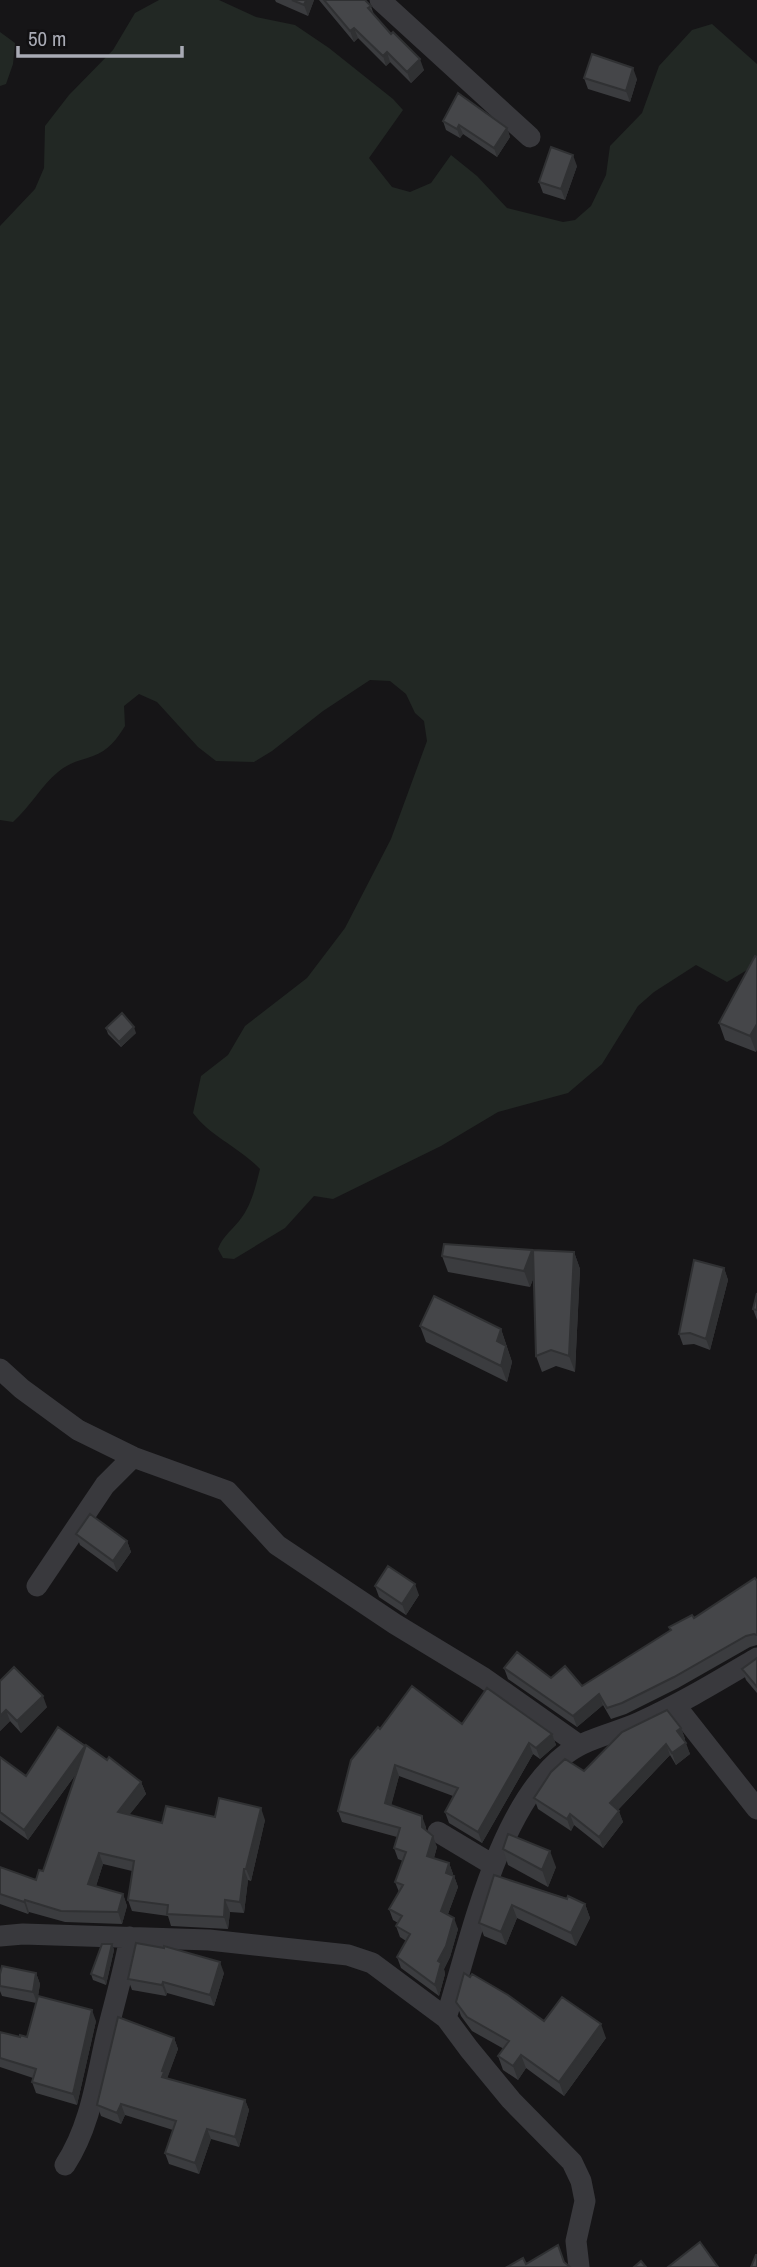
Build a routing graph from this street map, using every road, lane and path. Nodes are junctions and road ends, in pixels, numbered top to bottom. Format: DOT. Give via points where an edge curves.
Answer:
graph roads {
  1 [pos="380,0"];
  2 [pos="530,136"];
  3 [pos="0,1368"];
  4 [pos="133,1457"];
  5 [pos="37,1586"];
  6 [pos="757,1658"];
  7 [pos="675,1705"];
  8 [pos="579,1745"];
  9 [pos="757,1810"];
  10 [pos="438,1832"];
  11 [pos="493,1866"];
  12 [pos="0,1936"];
  13 [pos="130,1937"];
  14 [pos="446,2018"];
  15 [pos="65,2165"];
  16 [pos="579,2267"];
  1 -- 2 [label="street"];
  3 -- 4 [label="street" via="78,1430"];
  4 -- 5 [label="street" via="105,1485"];
  4 -- 8 [label="street" via="227,1491 277,1545"];
  6 -- 7 [label="street"];
  7 -- 8 [label="street"];
  7 -- 9 [label="street"];
  8 -- 11 [label="street" via="555,1763 533,1789"];
  10 -- 11 [label="street"];
  11 -- 14 [label="street"];
  12 -- 13 [label="street"];
  13 -- 14 [label="street" via="209,1940 348,1955 372,1963"];
  13 -- 15 [label="street" via="87,2119"];
  14 -- 16 [label="street" via="511,2100 572,2162 585,2201 576,2241"];
}
